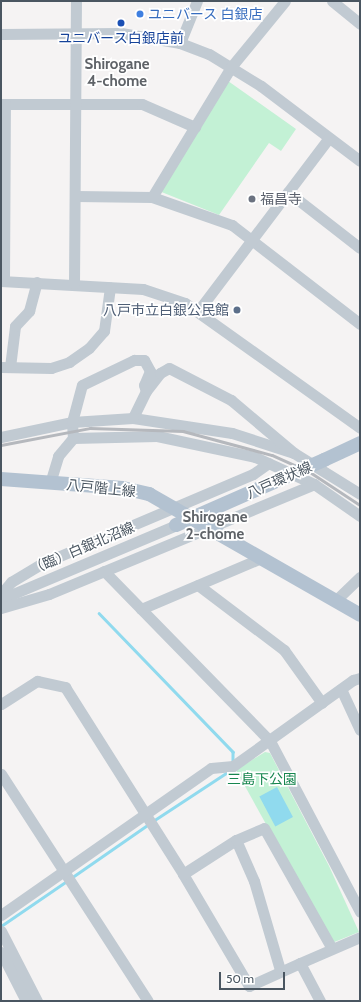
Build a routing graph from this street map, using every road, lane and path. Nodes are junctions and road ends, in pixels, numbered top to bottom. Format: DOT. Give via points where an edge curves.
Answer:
graph roads {
  1 [pos="76,1"];
  2 [pos="197,1"];
  3 [pos="285,1"];
  4 [pos="332,1"];
  5 [pos="360,24"];
  6 [pos="76,33"];
  7 [pos="1,34"];
  8 [pos="180,43"];
  9 [pos="231,67"];
  10 [pos="3,104"];
  11 [pos="76,104"];
  12 [pos="195,127"];
  13 [pos="329,138"];
  14 [pos="360,161"];
  15 [pos="3,165"];
  16 [pos="288,192"];
  17 [pos="76,196"];
  18 [pos="152,197"];
  19 [pos="3,224"];
  20 [pos="252,240"];
  21 [pos="360,248"];
  22 [pos="2,281"];
  23 [pos="37,282"];
  24 [pos="74,284"];
  25 [pos="110,287"];
  26 [pos="198,311"];
  27 [pos="360,324"];
  28 [pos="6,367"];
  29 [pos="146,391"];
  30 [pos="133,418"];
  31 [pos="72,422"];
  32 [pos="360,428"];
  33 [pos="1,437"];
  34 [pos="73,438"];
  35 [pos="360,443"];
  36 [pos="294,453"];
  37 [pos="269,463"];
  38 [pos="1,479"];
  39 [pos="50,483"];
  40 [pos="314,484"];
  41 [pos="360,494"];
  42 [pos="175,508"];
  43 [pos="360,516"];
  44 [pos="176,525"];
  45 [pos="208,527"];
  46 [pos="261,558"];
  47 [pos="104,571"];
  48 [pos="360,577"];
  49 [pos="198,585"];
  50 [pos="1,594"];
  51 [pos="1,599"];
  52 [pos="335,600"];
  53 [pos="1,608"];
  54 [pos="141,609"];
  55 [pos="360,615"];
  56 [pos="360,668"];
  57 [pos="356,679"];
  58 [pos="341,689"];
  59 [pos="322,703"];
  60 [pos="1,704"];
  61 [pos="360,730"];
  62 [pos="270,741"];
  63 [pos="1,774"];
  64 [pos="146,814"];
  65 [pos="236,840"];
  66 [pos="64,871"];
  67 [pos="184,874"];
  68 [pos="359,905"];
  69 [pos="1,915"];
  70 [pos="1,931"];
  71 [pos="360,937"];
  72 [pos="330,947"];
  73 [pos="1,952"];
  74 [pos="300,963"];
  75 [pos="280,970"];
  76 [pos="26,1001"];
  77 [pos="37,1001"];
  78 [pos="148,1001"];
  79 [pos="320,1001"];
  1 -- 6 [label="street"];
  2 -- 8 [label="street"];
  3 -- 9 [label="street"];
  4 -- 5 [label="street"];
  6 -- 7 [label="street"];
  6 -- 8 [label="street" via="141,35"];
  6 -- 11 [label="street"];
  8 -- 9 [label="street"];
  9 -- 12 [label="street"];
  9 -- 13 [label="street"];
  10 -- 11 [label="street"];
  10 -- 15 [label="street"];
  11 -- 12 [label="street" via="142,104"];
  11 -- 17 [label="street"];
  12 -- 18 [label="street"];
  13 -- 14 [label="street"];
  13 -- 16 [label="street"];
  15 -- 19 [label="street"];
  16 -- 20 [label="street"];
  16 -- 21 [label="street"];
  17 -- 18 [label="street"];
  17 -- 24 [label="street"];
  18 -- 20 [label="street" via="232,225"];
  19 -- 22 [label="street"];
  20 -- 26 [label="street"];
  20 -- 27 [label="street"];
  22 -- 23 [label="street"];
  23 -- 24 [label="street"];
  23 -- 28 [label="street" via="29,311 15,326"];
  24 -- 25 [label="street"];
  25 -- 26 [label="street" via="164,295"];
  25 -- 28 [label="street" via="104,331 89,348 69,362 51,368"];
  26 -- 32 [label="street"];
  29 -- 30 [label="street"];
  29 -- 31 [label="street" via="144,386 150,371 144,360 134,360 82,385"];
  29 -- 36 [label="street" via="160,373 169,368 231,400"];
  30 -- 31 [label="street"];
  30 -- 36 [label="street" via="232,433"];
  31 -- 33 [label="street"];
  31 -- 34 [label="street"];
  34 -- 37 [label="street" via="120,435 182,440"];
  34 -- 39 [label="street" via="58,456"];
  35 -- 44 [label="main road, 八戸環状線, bridge"];
  36 -- 41 [label="street"];
  37 -- 40 [label="street"];
  37 -- 42 [label="street"];
  38 -- 39 [label="main road, 八戸階上線"];
  39 -- 42 [label="main road, 八戸階上線" via="123,488 149,494"];
  40 -- 43 [label="street"];
  40 -- 45 [label="street"];
  42 -- 45 [label="main road, 八戸階上線"];
  42 -- 50 [label="street" via="41,564 11,582"];
  44 -- 51 [label="street, （臨）白銀北沼線"];
  45 -- 46 [label="main road, 八戸階上線"];
  45 -- 47 [label="street"];
  46 -- 49 [label="street"];
  46 -- 52 [label="main road, 八戸階上線"];
  47 -- 53 [label="street" via="49,594"];
  47 -- 54 [label="street"];
  48 -- 52 [label="street"];
  49 -- 54 [label="street"];
  49 -- 59 [label="street" via="284,650"];
  52 -- 55 [label="main road, 八戸階上線"];
  54 -- 62 [label="street"];
  56 -- 57 [label="street"];
  57 -- 58 [label="street"];
  58 -- 59 [label="street"];
  58 -- 61 [label="street"];
  59 -- 62 [label="street"];
  60 -- 64 [label="street" via="37,681 65,687"];
  62 -- 64 [label="street" via="233,766 211,768"];
  62 -- 68 [label="street"];
  63 -- 66 [label="street"];
  64 -- 66 [label="street"];
  64 -- 67 [label="street"];
  65 -- 67 [label="street"];
  65 -- 72 [label="street" via="264,828"];
  65 -- 75 [label="street" via="254,881"];
  66 -- 69 [label="street"];
  66 -- 78 [label="street"];
  67 -- 75 [label="street" via="249,986"];
  70 -- 77 [label="street"];
  71 -- 72 [label="street"];
  72 -- 74 [label="street"];
  73 -- 76 [label="street"];
  74 -- 75 [label="street"];
  74 -- 79 [label="street"];
}
